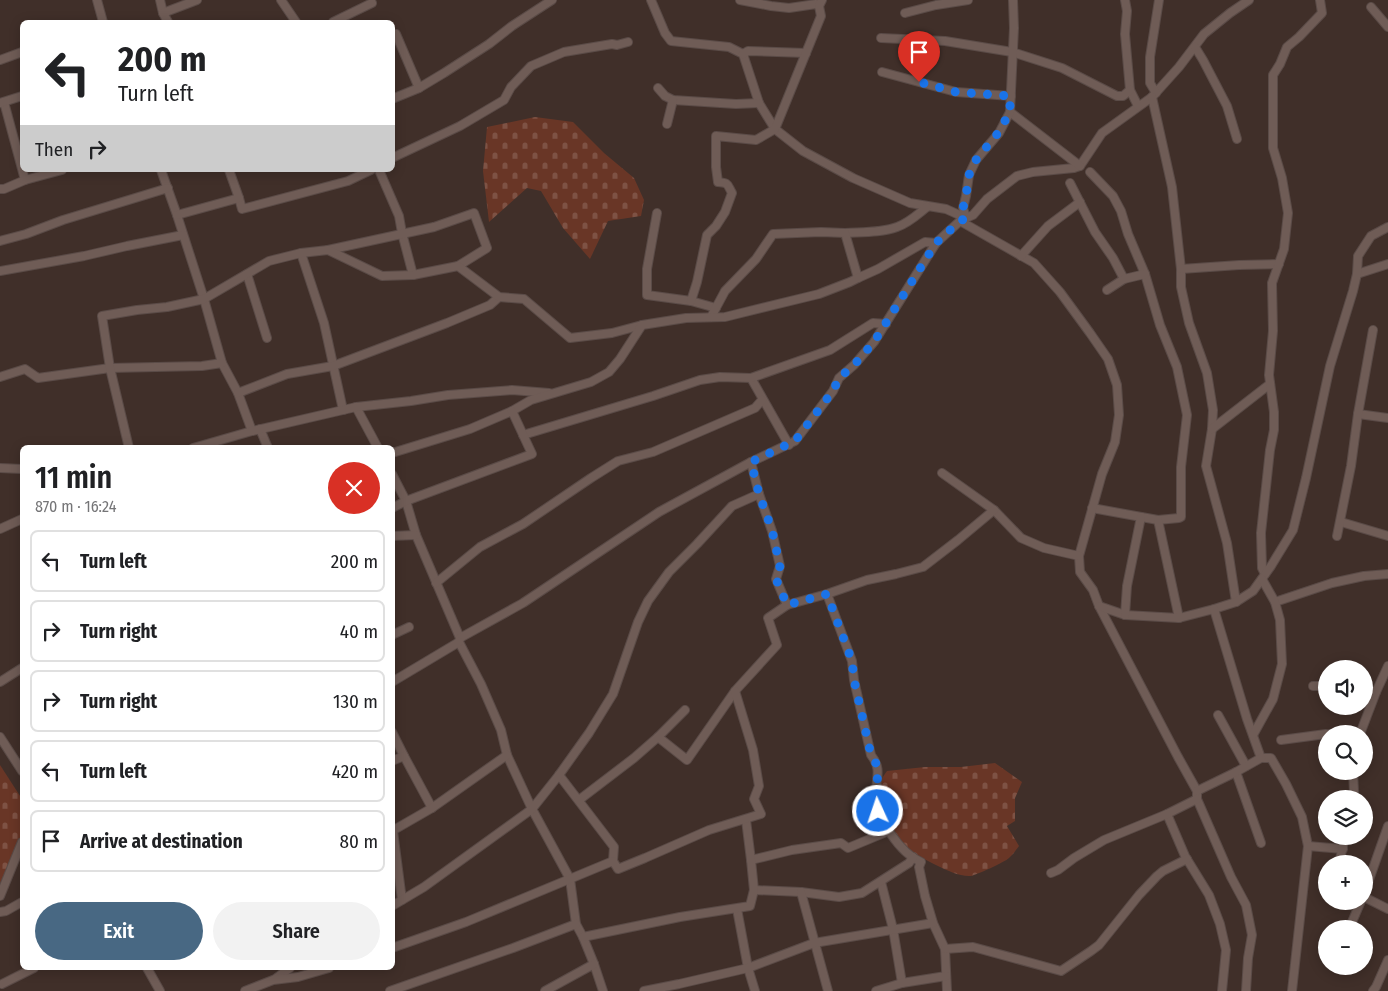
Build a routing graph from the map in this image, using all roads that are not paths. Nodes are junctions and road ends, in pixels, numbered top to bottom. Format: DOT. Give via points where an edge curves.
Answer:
graph roads {
  1 [pos="97,0"];
  2 [pos="160,0"];
  3 [pos="197,0"];
  4 [pos="281,0"];
  5 [pos="552,0"];
  6 [pos="652,0"];
  7 [pos="740,0"];
  8 [pos="968,0"];
  9 [pos="1013,0"];
  10 [pos="1126,0"];
  11 [pos="1159,0"];
  12 [pos="1250,0"];
  13 [pos="1320,0"];
  14 [pos="820,3"];
  15 [pos="372,4"];
  16 [pos="1371,7"];
  17 [pos="163,13"];
  18 [pos="905,13"];
  19 [pos="102,20"];
  20 [pos="167,20"];
  21 [pos="295,20"];
  22 [pos="337,20"];
  23 [pos="1388,27"];
  24 [pos="396,34"];
  25 [pos="881,38"];
  26 [pos="628,42"];
  27 [pos="1194,47"];
  28 [pos="1012,52"];
  29 [pos="20,53"];
  30 [pos="806,53"];
  31 [pos="743,54"];
  32 [pos="0,60"];
  33 [pos="882,72"];
  34 [pos="419,88"];
  35 [pos="658,88"];
  36 [pos="1130,90"];
  37 [pos="1154,95"];
  38 [pos="1010,96"];
  39 [pos="20,97"];
  40 [pos="395,98"];
  41 [pos="674,100"];
  42 [pos="2,103"];
  43 [pos="759,103"];
  44 [pos="1138,106"];
  45 [pos="1010,112"];
  46 [pos="667,124"];
  47 [pos="775,129"];
  48 [pos="1237,139"];
  49 [pos="395,157"];
  50 [pos="20,166"];
  51 [pos="1080,166"];
  52 [pos="22,172"];
  53 [pos="54,172"];
  54 [pos="162,172"];
  55 [pos="230,172"];
  56 [pos="368,172"];
  57 [pos="380,172"];
  58 [pos="1090,172"];
  59 [pos="24,180"];
  60 [pos="1070,183"];
  61 [pos="168,188"];
  62 [pos="0,189"];
  63 [pos="240,198"];
  64 [pos="1080,202"];
  65 [pos="927,207"];
  66 [pos="657,213"];
  67 [pos="177,215"];
  68 [pos="963,220"];
  69 [pos="1388,227"];
  70 [pos="845,233"];
  71 [pos="402,234"];
  72 [pos="183,235"];
  73 [pos="0,241"];
  74 [pos="936,243"];
  75 [pos="328,250"];
  76 [pos="301,253"];
  77 [pos="1021,256"];
  78 [pos="1279,264"];
  79 [pos="1388,264"];
  80 [pos="458,266"];
  81 [pos="1181,269"];
  82 [pos="0,271"];
  83 [pos="247,274"];
  84 [pos="1145,274"];
  85 [pos="1357,274"];
  86 [pos="413,275"];
  87 [pos="858,278"];
  88 [pos="1124,280"];
  89 [pos="1107,290"];
  90 [pos="499,297"];
  91 [pos="204,299"];
  92 [pos="691,301"];
  93 [pos="716,308"];
  94 [pos="711,317"];
  95 [pos="886,324"];
  96 [pos="642,325"];
  97 [pos="1373,330"];
  98 [pos="267,338"];
  99 [pos="222,363"];
  100 [pos="333,366"];
  101 [pos="110,368"];
  102 [pos="0,377"];
  103 [pos="751,378"];
  104 [pos="1270,384"];
  105 [pos="238,393"];
  106 [pos="556,393"];
  107 [pos="762,400"];
  108 [pos="356,407"];
  109 [pos="343,410"];
  110 [pos="512,411"];
  111 [pos="1358,414"];
  112 [pos="1388,418"];
  113 [pos="260,429"];
  114 [pos="1212,429"];
  115 [pos="252,431"];
  116 [pos="523,436"];
  117 [pos="128,445"];
  118 [pos="205,445"];
  119 [pos="267,445"];
  120 [pos="376,445"];
  121 [pos="789,445"];
  122 [pos="395,452"];
  123 [pos="751,462"];
  124 [pos="0,468"];
  125 [pos="20,469"];
  126 [pos="942,473"];
  127 [pos="395,480"];
  128 [pos="759,494"];
  129 [pos="406,501"];
  130 [pos="395,506"];
  131 [pos="1092,508"];
  132 [pos="994,510"];
  133 [pos="1141,517"];
  134 [pos="20,520"];
  135 [pos="1158,520"];
  136 [pos="1340,522"];
  137 [pos="0,529"];
  138 [pos="416,535"];
  139 [pos="395,536"];
  140 [pos="1337,536"];
  141 [pos="1388,536"];
  142 [pos="1078,556"];
  143 [pos="1388,574"];
  144 [pos="1263,577"];
  145 [pos="436,583"];
  146 [pos="827,594"];
  147 [pos="1236,602"];
  148 [pos="1275,602"];
  149 [pos="787,605"];
  150 [pos="1099,606"];
  151 [pos="1214,609"];
  152 [pos="1125,615"];
  153 [pos="1179,618"];
  154 [pos="409,627"];
  155 [pos="395,634"];
  156 [pos="459,640"];
  157 [pos="1388,666"];
  158 [pos="20,669"];
  159 [pos="395,680"];
  160 [pos="0,682"];
  161 [pos="1313,686"];
  162 [pos="1318,686"];
  163 [pos="736,690"];
  164 [pos="1373,691"];
  165 [pos="1376,692"];
  166 [pos="686,710"];
  167 [pos="1218,715"];
  168 [pos="1363,725"];
  169 [pos="1253,735"];
  170 [pos="1318,735"];
  171 [pos="658,737"];
  172 [pos="0,738"];
  173 [pos="395,738"];
  174 [pos="1281,740"];
  175 [pos="507,755"];
  176 [pos="404,756"];
  177 [pos="1261,758"];
  178 [pos="395,760"];
  179 [pos="1246,766"];
  180 [pos="20,769"];
  181 [pos="1236,772"];
  182 [pos="559,775"];
  183 [pos="1197,795"];
  184 [pos="579,800"];
  185 [pos="432,808"];
  186 [pos="532,809"];
  187 [pos="1167,814"];
  188 [pos="746,820"];
  189 [pos="1388,826"];
  190 [pos="887,829"];
  191 [pos="395,830"];
  192 [pos="1261,843"];
  193 [pos="1344,845"];
  194 [pos="395,846"];
  195 [pos="1308,846"];
  196 [pos="20,847"];
  197 [pos="1343,849"];
  198 [pos="1341,855"];
  199 [pos="913,857"];
  200 [pos="1187,859"];
  201 [pos="751,860"];
  202 [pos="613,862"];
  203 [pos="1373,869"];
  204 [pos="1051,873"];
  205 [pos="570,879"];
  206 [pos="881,882"];
  207 [pos="754,890"];
  208 [pos="801,892"];
  209 [pos="0,896"];
  210 [pos="402,900"];
  211 [pos="1373,900"];
  212 [pos="20,903"];
  213 [pos="395,904"];
  214 [pos="737,909"];
  215 [pos="1388,909"];
  216 [pos="0,912"];
  217 [pos="933,922"];
  218 [pos="576,924"];
  219 [pos="893,929"];
  220 [pos="583,937"];
  221 [pos="814,943"];
  222 [pos="395,947"];
  223 [pos="944,949"];
  224 [pos="1388,960"];
  225 [pos="594,964"];
  226 [pos="748,968"];
  227 [pos="30,970"];
  228 [pos="148,970"];
  229 [pos="287,970"];
  230 [pos="322,970"];
  231 [pos="946,976"];
  232 [pos="273,980"];
  233 [pos="902,983"];
  234 [pos="2,984"];
  235 [pos="160,991"];
  236 [pos="244,991"];
  237 [pos="390,991"];
  238 [pos="545,991"];
  239 [pos="603,991"];
  240 [pos="644,991"];
  241 [pos="755,991"];
  242 [pos="828,991"];
  243 [pos="876,991"];
  244 [pos="947,991"];
  245 [pos="1222,991"];
  246 [pos="1246,991"];
  247 [pos="1292,991"];
  248 [pos="1373,991"];
  1 -- 19 [label="street"];
  2 -- 17 [label="street"];
  3 -- 17 [label="street"];
  4 -- 21 [label="street"];
  5 -- 34 [label="street"];
  6 -- 31 [label="street" via="664,33 671,41 729,47"];
  7 -- 14 [label="street" via="789,8"];
  8 -- 18 [label="street"];
  9 -- 28 [label="street"];
  10 -- 36 [label="street" via="1125,34"];
  11 -- 37 [label="street" via="1150,57 1150,83"];
  12 -- 27 [label="street" via="1204,34"];
  13 -- 78 [label="street" via="1322,13 1286,47 1273,75 1274,148 1288,213"];
  14 -- 30 [label="street" via="820,16"];
  15 -- 22 [label="street"];
  16 -- 23 [label="street"];
  17 -- 20 [label="street"];
  24 -- 34 [label="street"];
  25 -- 28 [label="street" via="945,41"];
  26 -- 49 [label="street" via="564,52 545,59 531,66 511,87 504,100 460,126"];
  27 -- 37 [label="street"];
  27 -- 48 [label="street" via="1227,106"];
  28 -- 36 [label="street" via="1062,68 1117,96 1123,96"];
  28 -- 38 [label="street"];
  29 -- 32 [label="street"];
  30 -- 31 [label="street" via="748,51"];
  30 -- 47 [label="street"];
  31 -- 43 [label="street"];
  33 -- 38 [label="street" via="956,92"];
  34 -- 40 [label="street"];
  35 -- 41 [label="street"];
  36 -- 44 [label="street"];
  37 -- 44 [label="street"];
  37 -- 81 [label="street" via="1172,187"];
  38 -- 45 [label="street"];
  39 -- 42 [label="street"];
  41 -- 43 [label="street"];
  41 -- 46 [label="street"];
  42 -- 50 [label="street"];
  43 -- 47 [label="street"];
  44 -- 51 [label="street" via="1102,133"];
  45 -- 51 [label="street"];
  45 -- 68 [label="street" via="969,175"];
  47 -- 65 [label="street" via="803,151 853,178"];
  47 -- 92 [label="street" via="756,140 716,136 718,182 726,183 732,193 725,212 707,236"];
  51 -- 68 [label="street" via="1016,176 973,215"];
  52 -- 59 [label="street"];
  53 -- 59 [label="street"];
  54 -- 61 [label="street"];
  55 -- 63 [label="street"];
  56 -- 63 [label="street" via="348,181 242,209"];
  57 -- 71 [label="street" via="399,216"];
  58 -- 84 [label="street" via="1113,196"];
  59 -- 62 [label="street"];
  60 -- 64 [label="street"];
  61 -- 67 [label="street"];
  61 -- 73 [label="street"];
  63 -- 67 [label="street"];
  64 -- 77 [label="street" via="1048,226"];
  64 -- 88 [label="street"];
  65 -- 68 [label="street" via="946,209"];
  65 -- 70 [label="street" via="897,227"];
  66 -- 92 [label="street" via="647,269 647,295"];
  67 -- 72 [label="street"];
  68 -- 74 [label="street"];
  68 -- 77 [label="street"];
  69 -- 85 [label="street" via="1370,236 1358,256"];
  70 -- 87 [label="street"];
  70 -- 93 [label="street" via="773,234 756,259 724,291"];
  71 -- 75 [label="street"];
  71 -- 80 [label="street" via="474,213 487,248"];
  71 -- 86 [label="street"];
  72 -- 82 [label="street"];
  72 -- 91 [label="street"];
  74 -- 87 [label="street" via="925,242"];
  74 -- 95 [label="street"];
  75 -- 76 [label="street"];
  75 -- 86 [label="street" via="382,276"];
  76 -- 83 [label="street" via="269,262"];
  76 -- 100 [label="street" via="324,323"];
  77 -- 131 [label="street" via="1034,263 1060,292 1108,359 1118,385 1119,416 1115,442"];
  78 -- 81 [label="street"];
  78 -- 104 [label="street" via="1272,284"];
  79 -- 85 [label="street"];
  80 -- 86 [label="street"];
  80 -- 90 [label="street"];
  81 -- 114 [label="street" via="1189,323 1207,373 1213,410"];
  83 -- 91 [label="street"];
  83 -- 98 [label="street"];
  84 -- 88 [label="street"];
  84 -- 135 [label="street" via="1160,326 1177,367 1187,415 1181,467 1181,516"];
  85 -- 144 [label="street" via="1330,366 1293,530"];
  87 -- 94 [label="street" via="819,294 725,317"];
  88 -- 89 [label="street"];
  90 -- 96 [label="street" via="524,299 570,338"];
  90 -- 100 [label="street" via="490,305 447,323"];
  91 -- 99 [label="street"];
  91 -- 101 [label="street" via="102,316"];
  92 -- 93 [label="street"];
  93 -- 94 [label="street"];
  94 -- 96 [label="street"];
  95 -- 103 [label="street" via="873,323 830,350"];
  95 -- 121 [label="street" via="854,365 839,378 813,418"];
  96 -- 106 [label="street" via="609,372 591,382"];
  97 -- 111 [label="street"];
  99 -- 101 [label="street"];
  99 -- 105 [label="street"];
  100 -- 105 [label="street" via="287,374"];
  100 -- 109 [label="street"];
  101 -- 102 [label="street" via="38,378 25,369"];
  101 -- 117 [label="street"];
  103 -- 107 [label="street"];
  103 -- 116 [label="street" via="700,380"];
  104 -- 114 [label="street"];
  104 -- 144 [label="street" via="1274,430 1261,533"];
  105 -- 115 [label="street"];
  106 -- 108 [label="street" via="512,390"];
  106 -- 110 [label="street" via="531,400"];
  107 -- 121 [label="street"];
  107 -- 145 [label="street" via="754,408 653,452 618,461 524,524 480,548"];
  108 -- 109 [label="street"];
  108 -- 120 [label="street"];
  109 -- 113 [label="street"];
  110 -- 116 [label="street"];
  110 -- 122 [label="street" via="470,429"];
  111 -- 112 [label="street"];
  111 -- 136 [label="street"];
  113 -- 115 [label="street"];
  113 -- 119 [label="street"];
  114 -- 147 [label="street" via="1206,466 1228,543"];
  115 -- 118 [label="street"];
  116 -- 129 [label="street" via="532,454"];
  121 -- 123 [label="street"];
  123 -- 128 [label="street"];
  123 -- 156 [label="street" via="659,512 523,603"];
  124 -- 125 [label="street"];
  126 -- 132 [label="street"];
  127 -- 129 [label="street"];
  128 -- 149 [label="street" via="780,566 776,579"];
  128 -- 182 [label="street" via="732,506 669,572 648,601 613,694"];
  129 -- 130 [label="street"];
  129 -- 138 [label="street"];
  131 -- 133 [label="street"];
  131 -- 142 [label="street"];
  132 -- 142 [label="street" via="1021,538 1044,548"];
  132 -- 146 [label="street" via="923,567 867,580"];
  133 -- 135 [label="street"];
  133 -- 152 [label="street" via="1127,586"];
  134 -- 137 [label="street"];
  135 -- 153 [label="street"];
  136 -- 140 [label="street"];
  136 -- 141 [label="street"];
  138 -- 139 [label="street"];
  138 -- 145 [label="street"];
  142 -- 150 [label="street" via="1080,572 1093,590"];
  143 -- 148 [label="street" via="1364,576"];
  144 -- 147 [label="street" via="1253,591"];
  144 -- 148 [label="street"];
  145 -- 156 [label="street"];
  146 -- 149 [label="street"];
  146 -- 190 [label="street" via="852,661 871,755 877,762 878,811"];
  147 -- 151 [label="street"];
  148 -- 169 [label="street" via="1280,620 1282,664 1273,699"];
  149 -- 163 [label="street" via="768,618 777,645"];
  150 -- 152 [label="street"];
  150 -- 183 [label="street"];
  151 -- 153 [label="street"];
  151 -- 169 [label="street"];
  152 -- 153 [label="street"];
  154 -- 155 [label="street"];
  156 -- 159 [label="street"];
  156 -- 175 [label="street" via="501,730"];
  157 -- 165 [label="street"];
  158 -- 160 [label="street"];
  161 -- 162 [label="street"];
  163 -- 171 [label="street" via="687,760"];
  163 -- 188 [label="street" via="753,750 759,786 754,799 761,814"];
  164 -- 165 [label="street"];
  165 -- 168 [label="street"];
  166 -- 171 [label="street"];
  167 -- 179 [label="street"];
  169 -- 177 [label="street"];
  170 -- 174 [label="street"];
  171 -- 184 [label="street"];
  172 -- 180 [label="street"];
  173 -- 176 [label="street"];
  175 -- 185 [label="street"];
  175 -- 186 [label="street"];
  176 -- 178 [label="street"];
  176 -- 185 [label="street"];
  177 -- 179 [label="street"];
  177 -- 195 [label="street" via="1271,758 1286,784 1302,817"];
  179 -- 181 [label="street"];
  181 -- 183 [label="street"];
  181 -- 192 [label="street"];
  182 -- 184 [label="street"];
  182 -- 186 [label="street"];
  183 -- 187 [label="street"];
  183 -- 246 [label="street" via="1246,905 1252,935"];
  184 -- 202 [label="street" via="614,847"];
  185 -- 191 [label="street"];
  186 -- 205 [label="street"];
  186 -- 210 [label="street"];
  187 -- 200 [label="street"];
  187 -- 204 [label="street" via="1104,840"];
  188 -- 201 [label="street"];
  188 -- 202 [label="street" via="709,830 618,869"];
  189 -- 203 [label="street"];
  190 -- 199 [label="street"];
  190 -- 201 [label="street" via="848,848 841,844 792,850"];
  193 -- 197 [label="street"];
  194 -- 210 [label="street"];
  195 -- 197 [label="street"];
  195 -- 247 [label="street"];
  196 -- 209 [label="street"];
  197 -- 198 [label="street"];
  199 -- 206 [label="street"];
  199 -- 217 [label="street" via="922,862 919,867"];
  200 -- 223 [label="street" via="1156,876 1099,945 1061,971 973,947"];
  200 -- 245 [label="street" via="1209,896 1220,924 1226,950"];
  201 -- 207 [label="street"];
  202 -- 205 [label="street"];
  205 -- 218 [label="street"];
  205 -- 222 [label="street"];
  206 -- 208 [label="street" via="862,893 839,896"];
  206 -- 219 [label="street"];
  207 -- 208 [label="street"];
  207 -- 214 [label="street" via="750,906"];
  208 -- 221 [label="street"];
  210 -- 213 [label="street"];
  211 -- 215 [label="street"];
  212 -- 216 [label="street"];
  214 -- 220 [label="street"];
  214 -- 226 [label="street"];
  217 -- 219 [label="street"];
  217 -- 223 [label="street"];
  218 -- 220 [label="street"];
  218 -- 237 [label="street"];
  219 -- 221 [label="street"];
  219 -- 233 [label="street"];
  220 -- 225 [label="street"];
  221 -- 226 [label="street"];
  221 -- 242 [label="street"];
  223 -- 231 [label="street"];
  224 -- 248 [label="street"];
  225 -- 238 [label="street"];
  225 -- 239 [label="street"];
  226 -- 240 [label="street"];
  226 -- 241 [label="street"];
  227 -- 234 [label="street"];
  228 -- 235 [label="street"];
  229 -- 232 [label="street"];
  230 -- 232 [label="street"];
  231 -- 233 [label="street"];
  231 -- 244 [label="street"];
  232 -- 236 [label="street"];
  233 -- 243 [label="street"];
}
